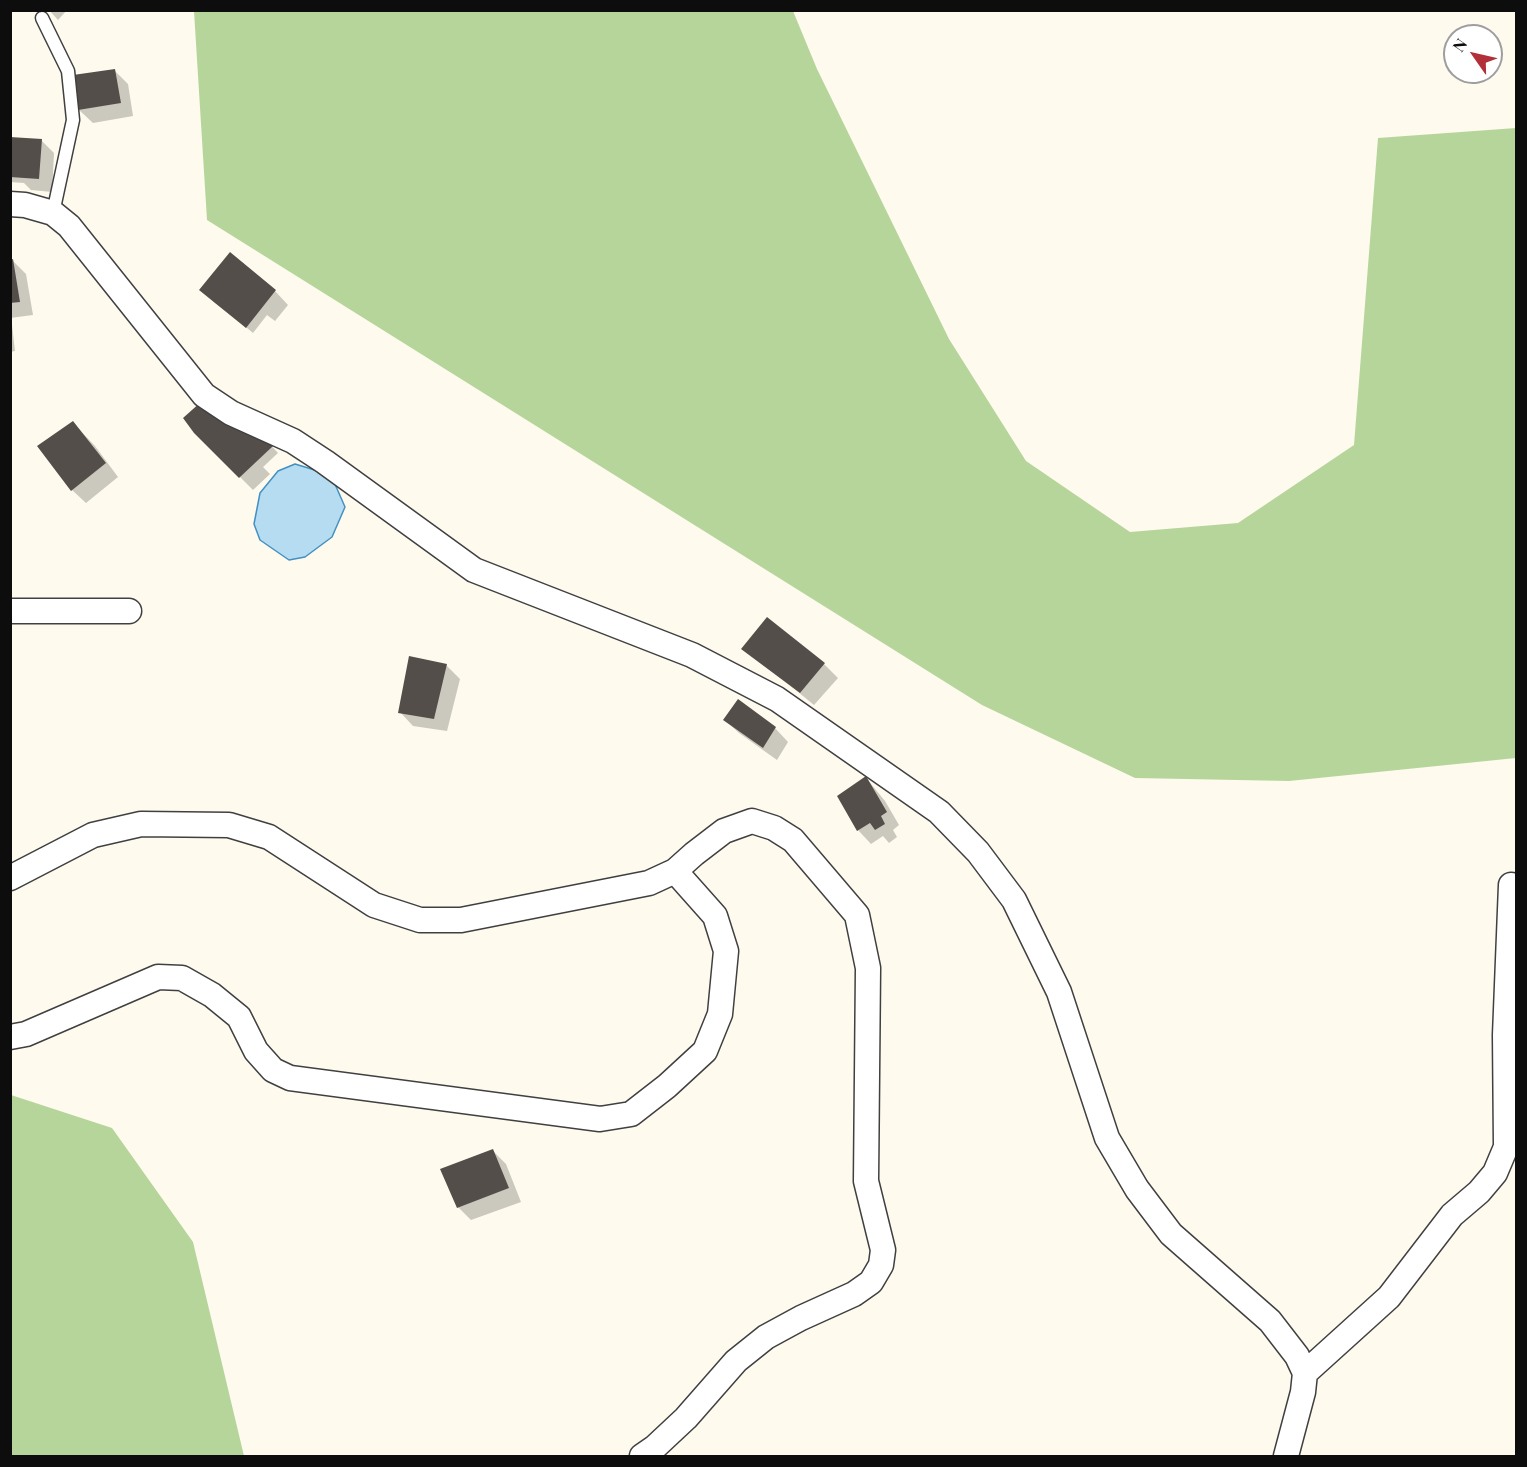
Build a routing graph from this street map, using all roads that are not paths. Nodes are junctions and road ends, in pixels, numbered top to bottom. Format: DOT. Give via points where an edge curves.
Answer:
graph roads {
  1 [pos="42,18"];
  2 [pos="10,204"];
  3 [pos="53,213"];
  4 [pos="10,611"];
  5 [pos="129,611"];
  6 [pos="675,871"];
  7 [pos="10,878"];
  8 [pos="1511,885"];
  9 [pos="10,1037"];
  10 [pos="1305,1373"];
  11 [pos="642,1456"];
  12 [pos="1286,1456"];
  1 -- 3 [label="lane" via="69,71 74,120"];
  2 -- 3 [label="street"];
  3 -- 10 [label="street" via="69,226 204,395 231,413 293,441 474,570 692,655 777,699 939,812 978,852 1014,900 1059,992 1107,1138 1137,1189 1171,1234 1270,1321 1298,1356"];
  4 -- 5 [label="street"];
  6 -- 7 [label="street" via="649,883 473,918 420,920 374,904 269,837 229,825 141,824 93,835"];
  6 -- 9 [label="street" via="715,916 726,951 720,1014 705,1051 631,1114 600,1119 290,1078 273,1070 256,1051 239,1017 182,978 158,977 26,1034"];
  6 -- 11 [label="street" via="724,831 752,821 793,840 857,915 868,968 866,1181 883,1250 882,1265 871,1282 766,1337 736,1361 686,1418"];
  8 -- 10 [label="street" via="1506,1148 1495,1173 1452,1215 1389,1297"];
  10 -- 12 [label="street"];
}
